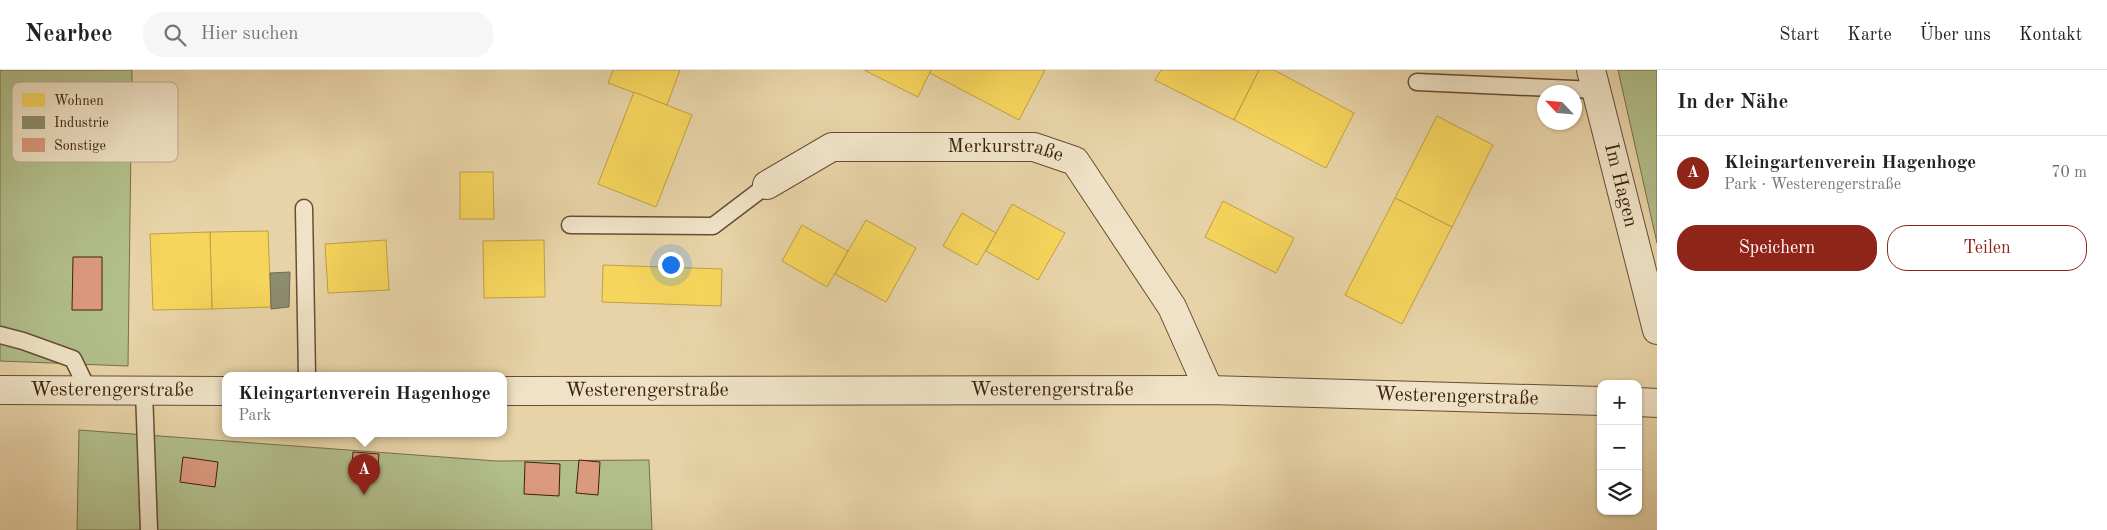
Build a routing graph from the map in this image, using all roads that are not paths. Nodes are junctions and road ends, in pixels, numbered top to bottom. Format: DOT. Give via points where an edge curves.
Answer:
graph roads {
  1 [pos="1594,80"];
  2 [pos="1417,82"];
  3 [pos="767,185"];
  4 [pos="304,208"];
  5 [pos="570,225"];
  6 [pos="1657,330"];
  7 [pos="0,334"];
  8 [pos="307,372"];
  9 [pos="0,390"];
  10 [pos="88,390"];
  11 [pos="1209,390"];
  12 [pos="144,391"];
  13 [pos="222,391"];
  14 [pos="507,391"];
  15 [pos="1597,401"];
  16 [pos="1642,402"];
  17 [pos="1657,403"];
  18 [pos="149,530"];
  1 -- 2 [label="lane"];
  1 -- 6 [label="street, Im Hagen"];
  3 -- 5 [label="lane" via="713,226"];
  3 -- 11 [label="street, Merkurstraße" via="832,147 1034,147 1075,161 1172,307"];
  4 -- 8 [label="lane"];
  7 -- 10 [label="lane" via="73,359"];
  9 -- 10 [label="street, Westerengerstraße"];
  10 -- 12 [label="street, Westerengerstraße"];
  11 -- 14 [label="street, Westerengerstraße"];
  11 -- 15 [label="street, Westerengerstraße"];
  12 -- 13 [label="street, Westerengerstraße"];
  12 -- 18 [label="lane"];
  16 -- 17 [label="street"];
}
